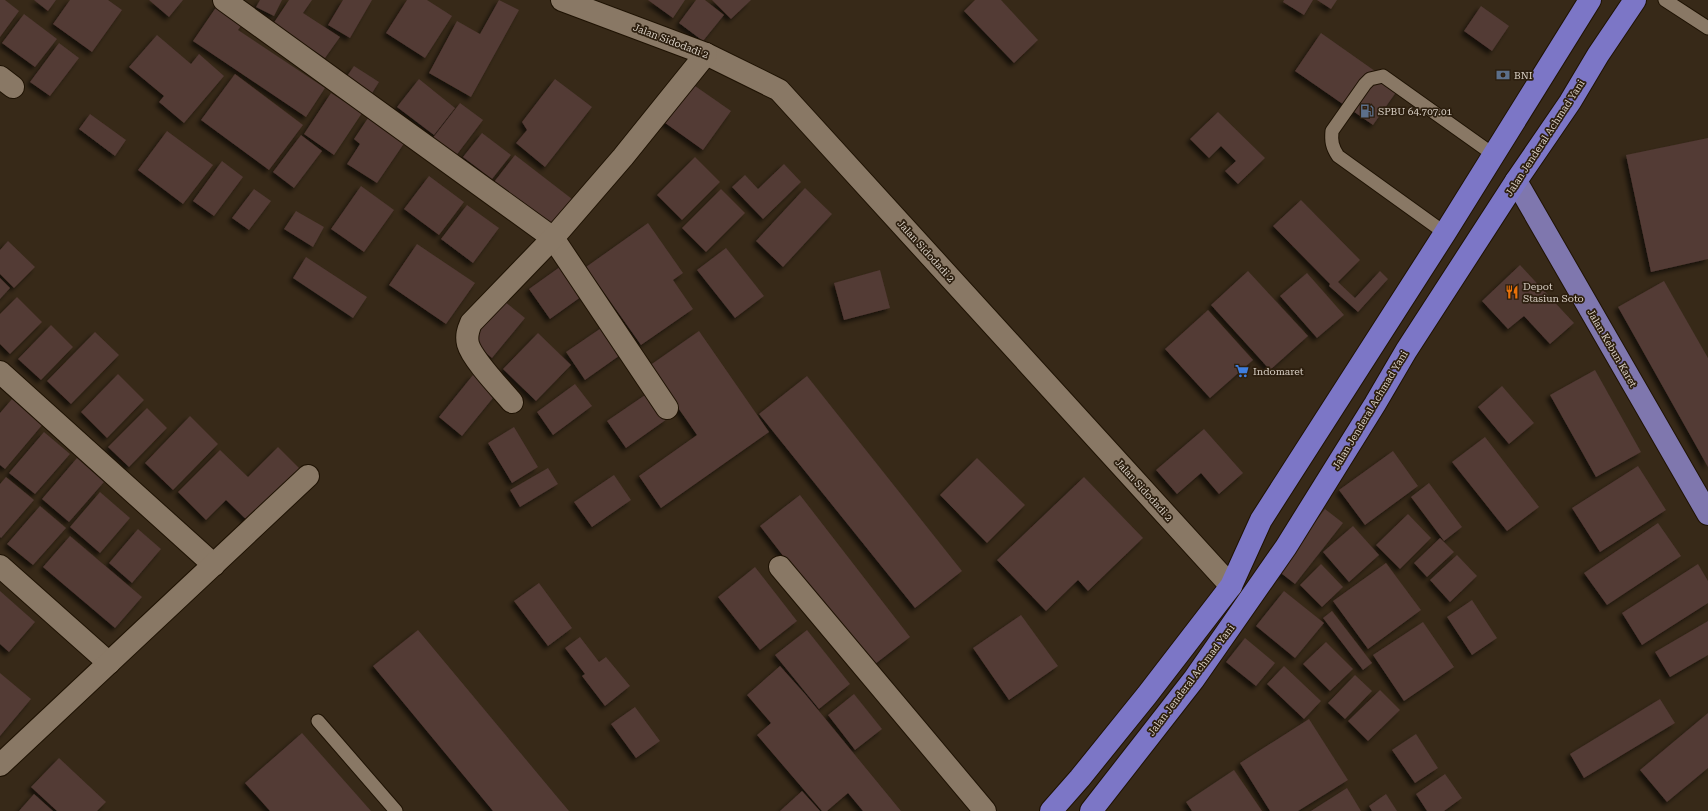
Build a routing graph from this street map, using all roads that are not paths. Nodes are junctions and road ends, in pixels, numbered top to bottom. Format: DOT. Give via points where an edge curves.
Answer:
graph roads {
  1 [pos="224,0"];
  2 [pos="562,0"];
  3 [pos="1590,0"];
  4 [pos="1635,0"];
  5 [pos="1665,0"];
  6 [pos="1708,28"];
  7 [pos="706,54"];
  8 [pos="1494,155"];
  9 [pos="1516,181"];
  10 [pos="1445,233"];
  11 [pos="552,238"];
  12 [pos="0,372"];
  13 [pos="512,402"];
  14 [pos="667,408"];
  15 [pos="308,476"];
  16 [pos="1708,514"];
  17 [pos="214,565"];
  18 [pos="0,566"];
  19 [pos="780,567"];
  20 [pos="1231,586"];
  21 [pos="109,663"];
  22 [pos="318,721"];
  23 [pos="0,765"];
  24 [pos="396,811"];
  25 [pos="984,811"];
  26 [pos="1051,811"];
  27 [pos="1091,811"];
  1 -- 11 [label="street"];
  2 -- 7 [label="street, Jalan Sidodadi 2"];
  3 -- 8 [label="highway"];
  4 -- 9 [label="highway, Jalan Jenderal Achmad Yani"];
  5 -- 6 [label="lane"];
  7 -- 11 [label="street" via="623,157"];
  7 -- 20 [label="street, Jalan Sidodadi 2" via="779,90"];
  8 -- 10 [label="highway"];
  8 -- 10 [label="lane" via="1383,76 1370,79 1365,84 1332,131 1331,140 1338,156"];
  9 -- 16 [label="main road, Jalan Kebun Karet"];
  9 -- 27 [label="highway, Jalan Jenderal Achmad Yani" via="1406,351 1286,548 1194,679"];
  10 -- 20 [label="highway" via="1260,520"];
  11 -- 13 [label="street" via="471,323 467,331 468,345 477,360"];
  11 -- 14 [label="street"];
  12 -- 17 [label="street"];
  15 -- 17 [label="street"];
  17 -- 21 [label="street"];
  18 -- 21 [label="street"];
  19 -- 25 [label="street"];
  20 -- 26 [label="highway" via="1142,701"];
  21 -- 23 [label="street"];
  22 -- 24 [label="lane"];
}
